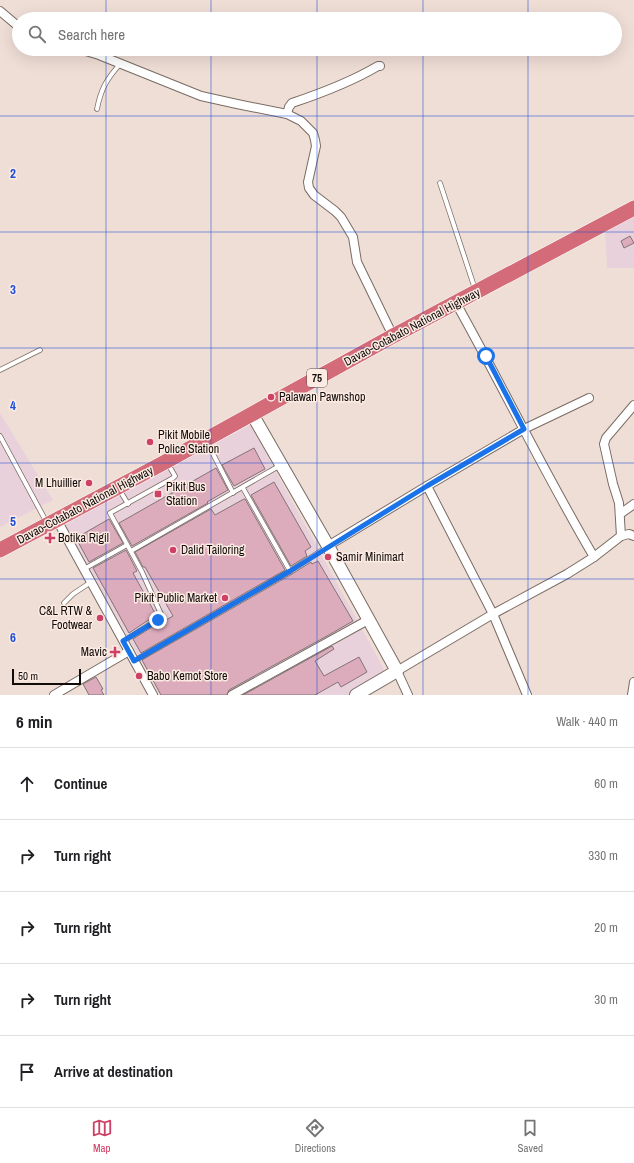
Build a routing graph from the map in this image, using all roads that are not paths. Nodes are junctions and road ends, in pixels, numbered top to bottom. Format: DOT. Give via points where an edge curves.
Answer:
graph roads {
  1 [pos="0,11"];
  2 [pos="12,21"];
  3 [pos="101,56"];
  4 [pos="120,64"];
  5 [pos="380,66"];
  6 [pos="97,109"];
  7 [pos="287,114"];
  8 [pos="440,183"];
  9 [pos="634,208"];
  10 [pos="476,293"];
  11 [pos="456,303"];
  12 [pos="393,336"];
  13 [pos="40,350"];
  14 [pos="0,370"];
  15 [pos="589,398"];
  16 [pos="634,405"];
  17 [pos="252,414"];
  18 [pos="524,429"];
  19 [pos="0,436"];
  20 [pos="205,440"];
  21 [pos="167,461"];
  22 [pos="281,465"];
  23 [pos="427,486"];
  24 [pos="118,487"];
  25 [pos="243,488"];
  26 [pos="233,493"];
  27 [pos="128,504"];
  28 [pos="634,504"];
  29 [pos="620,514"];
  30 [pos="52,522"];
  31 [pos="621,536"];
  32 [pos="634,536"];
  33 [pos="127,545"];
  34 [pos="328,546"];
  35 [pos="0,550"];
  36 [pos="131,551"];
  37 [pos="594,557"];
  38 [pos="84,569"];
  39 [pos="290,571"];
  40 [pos="91,582"];
  41 [pos="64,603"];
  42 [pos="493,614"];
  43 [pos="368,620"];
  44 [pos="123,641"];
  45 [pos="128,651"];
  46 [pos="134,661"];
  47 [pos="397,671"];
  48 [pos="634,682"];
  49 [pos="54,695"];
  50 [pos="153,695"];
  51 [pos="232,695"];
  52 [pos="356,695"];
  53 [pos="408,695"];
  54 [pos="527,695"];
  55 [pos="632,695"];
  1 -- 2 [label="street"];
  3 -- 4 [label="street"];
  4 -- 6 [label="lane" via="107,79"];
  4 -- 7 [label="street" via="201,96"];
  5 -- 7 [label="street" via="331,89 292,103"];
  7 -- 12 [label="street" via="301,121 313,133 316,146 309,188 314,195 336,211 353,237 357,262"];
  8 -- 10 [label="lane"];
  9 -- 10 [label="highway, Davao-Cotabato National Highway / 75"];
  10 -- 11 [label="highway, Davao-Cotabato National Highway / 75"];
  11 -- 12 [label="highway, Davao-Cotabato National Highway / 75"];
  11 -- 18 [label="street"];
  12 -- 17 [label="highway, Davao-Cotabato National Highway / 75"];
  13 -- 14 [label="lane"];
  15 -- 18 [label="street"];
  16 -- 29 [label="street" via="606,438 604,444"];
  17 -- 20 [label="highway, Davao-Cotabato National Highway / 75"];
  17 -- 22 [label="street"];
  18 -- 23 [label="street"];
  18 -- 37 [label="street"];
  19 -- 30 [label="lane"];
  20 -- 21 [label="highway, Davao-Cotabato National Highway / 75"];
  20 -- 26 [label="lane"];
  21 -- 24 [label="highway, Davao-Cotabato National Highway / 75"];
  21 -- 27 [label="lane" via="175,476"];
  22 -- 25 [label="lane"];
  22 -- 34 [label="street"];
  23 -- 34 [label="street"];
  23 -- 42 [label="street"];
  24 -- 27 [label="lane"];
  24 -- 30 [label="highway, Davao-Cotabato National Highway / 75"];
  25 -- 26 [label="lane"];
  25 -- 39 [label="lane"];
  26 -- 36 [label="lane"];
  27 -- 33 [label="lane" via="110,513"];
  28 -- 29 [label="street"];
  29 -- 31 [label="street"];
  30 -- 35 [label="highway, Davao-Cotabato National Highway / 75"];
  30 -- 38 [label="street"];
  31 -- 32 [label="street"];
  31 -- 37 [label="street"];
  33 -- 36 [label="lane"];
  33 -- 38 [label="lane"];
  34 -- 39 [label="lane"];
  34 -- 43 [label="street"];
  36 -- 44 [label="lane" via="161,614 158,620"];
  37 -- 42 [label="street"];
  38 -- 40 [label="street"];
  39 -- 46 [label="lane"];
  40 -- 41 [label="lane"];
  40 -- 44 [label="street"];
  42 -- 47 [label="street"];
  42 -- 54 [label="street"];
  43 -- 47 [label="street"];
  43 -- 51 [label="street"];
  44 -- 45 [label="street"];
  45 -- 46 [label="street"];
  45 -- 49 [label="street"];
  46 -- 50 [label="street"];
  47 -- 52 [label="street"];
  47 -- 53 [label="street"];
  48 -- 55 [label="street"];
}
